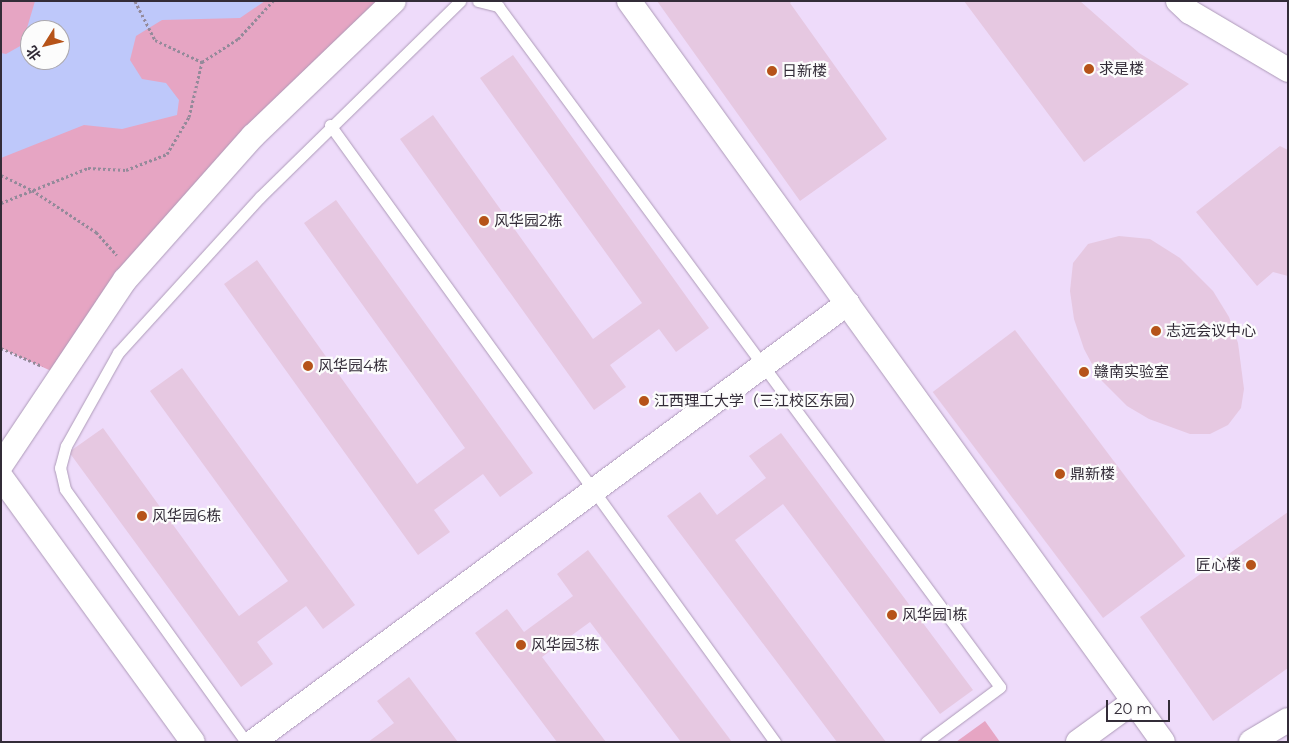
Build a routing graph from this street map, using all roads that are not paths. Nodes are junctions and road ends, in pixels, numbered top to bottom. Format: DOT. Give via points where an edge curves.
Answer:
graph roads {
  1 [pos="394,1"];
  2 [pos="460,1"];
  3 [pos="478,1"];
  4 [pos="629,1"];
  5 [pos="1178,1"];
  6 [pos="1288,70"];
  7 [pos="330,125"];
  8 [pos="848,303"];
  9 [pos="764,365"];
  10 [pos="1,466"];
  11 [pos="1,477"];
  12 [pos="594,490"];
  13 [pos="1133,702"];
  14 [pos="1288,720"];
  15 [pos="193,742"];
  16 [pos="246,742"];
  17 [pos="253,742"];
  18 [pos="775,742"];
  19 [pos="926,742"];
  20 [pos="1078,742"];
  21 [pos="1163,742"];
  22 [pos="1251,742"];
  1 -- 10 [label="street" via="253,136 132,272"];
  2 -- 7 [label="lane"];
  3 -- 9 [label="lane" via="498,6"];
  4 -- 8 [label="street"];
  5 -- 6 [label="street" via="1190,12"];
  7 -- 12 [label="lane"];
  7 -- 16 [label="lane" via="118,353 66,446 60,468 65,488"];
  8 -- 9 [label="street"];
  8 -- 13 [label="street"];
  9 -- 12 [label="street"];
  9 -- 19 [label="lane" via="1000,687"];
  11 -- 15 [label="street"];
  12 -- 17 [label="street"];
  12 -- 18 [label="lane"];
  13 -- 20 [label="street"];
  13 -- 21 [label="street"];
  14 -- 22 [label="street"];
}
